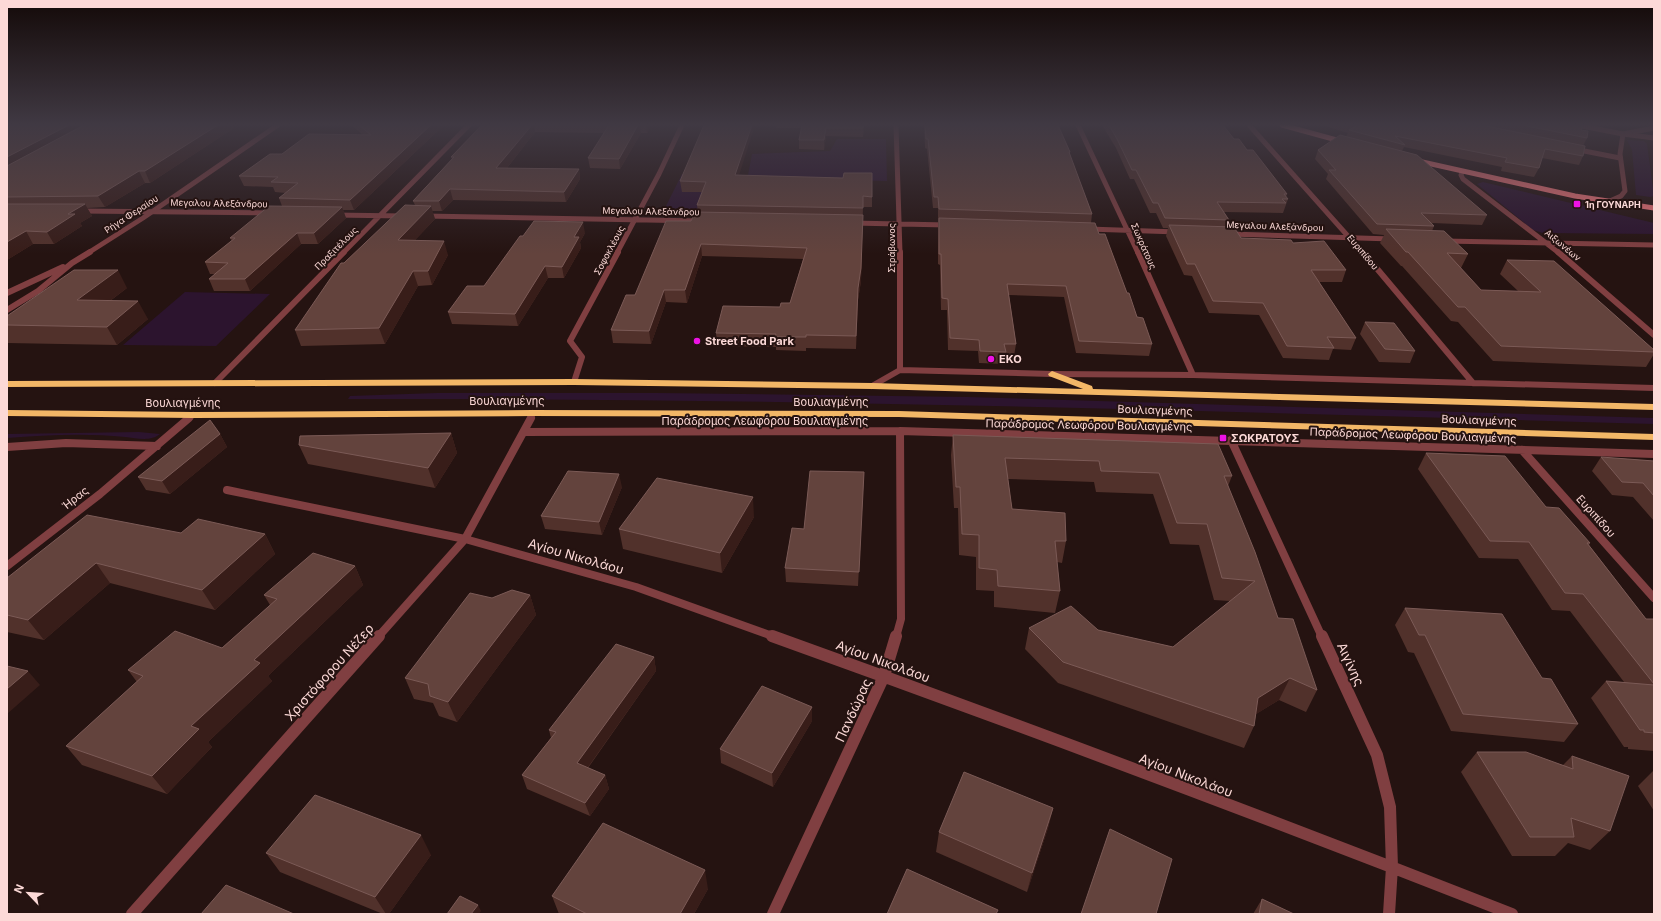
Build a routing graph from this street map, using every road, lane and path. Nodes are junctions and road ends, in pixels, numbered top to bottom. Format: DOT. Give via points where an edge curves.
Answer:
graph roads {
  1 [pos="215,168"];
  2 [pos="427,168"];
  3 [pos="662,168"];
  4 [pos="898,168"];
  5 [pos="1098,168"];
  6 [pos="1288,168"];
  7 [pos="1446,168"];
  8 [pos="1622,168"];
  9 [pos="1462,172"];
  10 [pos="1610,201"];
  11 [pos="1654,208"];
  12 [pos="76,211"];
  13 [pos="152,211"];
  14 [pos="278,214"];
  15 [pos="325,214"];
  16 [pos="380,216"];
  17 [pos="412,216"];
  18 [pos="420,216"];
  19 [pos="635,220"];
  20 [pos="705,221"];
  21 [pos="846,222"];
  22 [pos="900,223"];
  23 [pos="955,225"];
  24 [pos="1081,229"];
  25 [pos="1128,230"];
  26 [pos="1183,232"];
  27 [pos="1223,234"];
  28 [pos="1351,238"];
  29 [pos="1399,239"];
  30 [pos="1438,240"];
  31 [pos="1549,244"];
  32 [pos="1654,245"];
  33 [pos="72,263"];
  34 [pos="7,293"];
  35 [pos="7,310"];
  36 [pos="1654,335"];
  37 [pos="900,370"];
  38 [pos="1052,374"];
  39 [pos="1193,375"];
  40 [pos="574,382"];
  41 [pos="1473,383"];
  42 [pos="7,384"];
  43 [pos="215,384"];
  44 [pos="872,386"];
  45 [pos="1654,388"];
  46 [pos="1096,391"];
  47 [pos="1654,407"];
  48 [pos="7,413"];
  49 [pos="533,413"];
  50 [pos="192,415"];
  51 [pos="900,431"];
  52 [pos="524,432"];
  53 [pos="1654,437"];
  54 [pos="1231,440"];
  55 [pos="7,446"];
  56 [pos="157,446"];
  57 [pos="1522,450"];
  58 [pos="1654,454"];
  59 [pos="227,490"];
  60 [pos="465,539"];
  61 [pos="7,566"];
  62 [pos="1654,598"];
  63 [pos="884,676"];
  64 [pos="1392,867"];
  65 [pos="132,914"];
  66 [pos="773,914"];
  67 [pos="1389,914"];
  68 [pos="1512,914"];
  1 -- 13 [label="street, Ρήγα Φεραίου"];
  2 -- 16 [label="street, Πραξιτέλους"];
  3 -- 19 [label="street, Σοφοκλέους"];
  4 -- 22 [label="street, Στράβωνος"];
  5 -- 25 [label="street, Σωκράτους"];
  6 -- 28 [label="street, Ευριπίδου"];
  7 -- 9 [label="main road"];
  8 -- 10 [label="street" via="1625,191"];
  9 -- 10 [label="main road"];
  9 -- 31 [label="street, Αιξωνέων" via="1463,179"];
  10 -- 11 [label="main road"];
  12 -- 13 [label="street, Μεγαλου Αλεξάνδρου"];
  13 -- 14 [label="street, Μεγαλου Αλεξάνδρου"];
  13 -- 33 [label="street, Ρήγα Φεραίου"];
  15 -- 16 [label="street"];
  16 -- 17 [label="street"];
  16 -- 43 [label="street, Πραξιτέλους"];
  18 -- 19 [label="street, Μεγαλου Αλεξάνδρου"];
  19 -- 20 [label="street, Μεγαλου Αλεξάνδρου"];
  19 -- 40 [label="street, Σοφοκλέους" via="570,341 582,357"];
  21 -- 22 [label="street"];
  22 -- 23 [label="street"];
  22 -- 37 [label="street, Στράβωνος"];
  24 -- 25 [label="street"];
  25 -- 26 [label="street"];
  25 -- 39 [label="street, Σωκράτους"];
  27 -- 28 [label="street, Μεγαλου Αλεξάνδρου"];
  28 -- 29 [label="street, Μεγαλου Αλεξάνδρου"];
  28 -- 41 [label="street, Ευριπίδου"];
  30 -- 31 [label="street"];
  31 -- 32 [label="street"];
  31 -- 36 [label="street, Αιξωνέων"];
  33 -- 34 [label="street, Ρήγα Φεραίου"];
  33 -- 35 [label="street, Ρήγα Φεραίου" via="38,291"];
  37 -- 38 [label="street"];
  37 -- 44 [label="street"];
  38 -- 39 [label="street"];
  38 -- 46 [label="main road"];
  39 -- 41 [label="street"];
  40 -- 43 [label="main road, Βουλιαγμένης"];
  40 -- 44 [label="main road, Βουλιαγμένης"];
  41 -- 45 [label="street"];
  42 -- 43 [label="main road, Βουλιαγμένης"];
  44 -- 46 [label="main road, Βουλιαγμένης"];
  46 -- 47 [label="main road, Βουλιαγμένης"];
  48 -- 50 [label="main road, Βουλιαγμένης"];
  49 -- 50 [label="main road, Βουλιαγμένης"];
  49 -- 52 [label="street, Χριστόφορου Νέζερ"];
  49 -- 53 [label="main road, Βουλιαγμένης" via="899,414"];
  50 -- 56 [label="street, Ήρας"];
  51 -- 52 [label="street, Παράδρομος Λεωφόρου Βουλιαγμένης"];
  51 -- 54 [label="street, Παράδρομος Λεωφόρου Βουλιαγμένης"];
  51 -- 63 [label="street, Πανδώρας" via="901,619"];
  52 -- 60 [label="street, Χριστόφορου Νέζερ"];
  54 -- 57 [label="street, Παράδρομος Λεωφόρου Βουλιαγμένης"];
  54 -- 64 [label="street, Αιγίνης" via="1377,755 1390,807"];
  55 -- 56 [label="street" via="73,443"];
  56 -- 61 [label="street, Ήρας"];
  57 -- 58 [label="street, Παράδρομος Λεωφόρου Βουλιαγμένης"];
  57 -- 62 [label="street, Ευριπίδου"];
  59 -- 60 [label="street, Αγίου Νικολάου"];
  60 -- 63 [label="street, Αγίου Νικολάου" via="636,587"];
  60 -- 65 [label="street, Χριστόφορου Νέζερ"];
  63 -- 64 [label="street, Αγίου Νικολάου"];
  63 -- 66 [label="street, Πανδώρας"];
  64 -- 67 [label="street, Αιγίνης"];
  64 -- 68 [label="street, Αγίου Νικολάου"];
}
